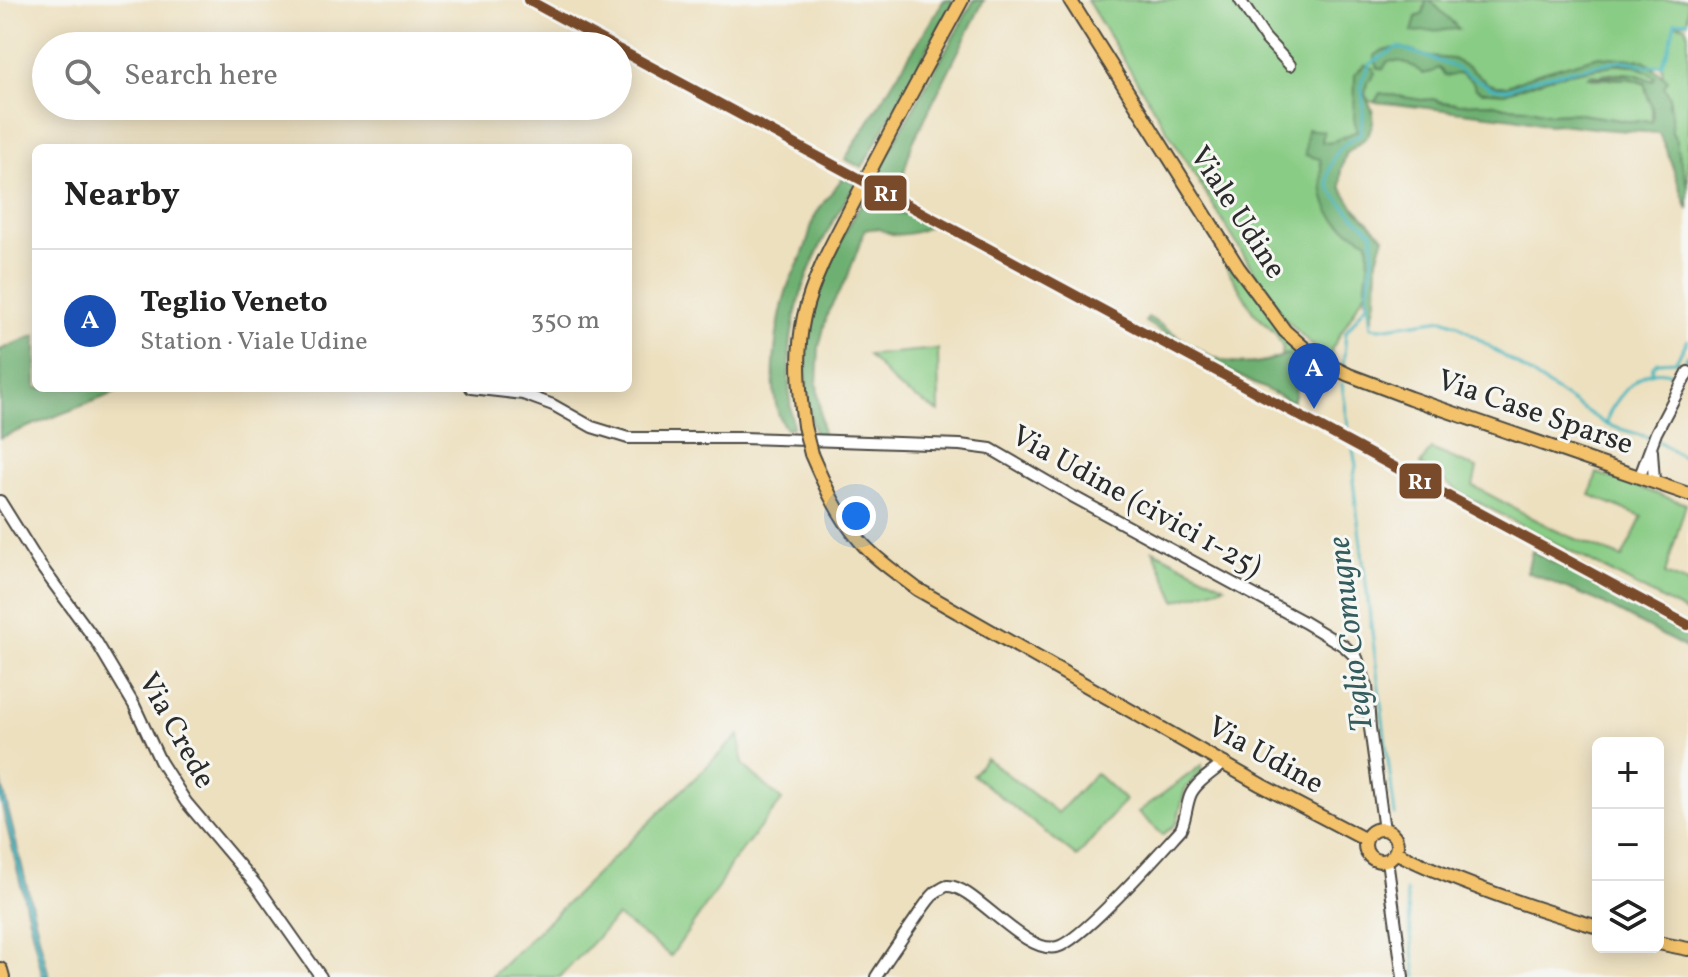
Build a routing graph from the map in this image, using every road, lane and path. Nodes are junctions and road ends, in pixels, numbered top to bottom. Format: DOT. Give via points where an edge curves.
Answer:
graph roads {
  1 [pos="962,0"];
  2 [pos="1067,0"];
  3 [pos="1240,0"];
  4 [pos="1290,65"];
  5 [pos="1688,372"];
  6 [pos="506,392"];
  7 [pos="1410,398"];
  8 [pos="1651,449"];
  9 [pos="1640,476"];
  10 [pos="1654,481"];
  11 [pos="1688,494"];
  12 [pos="0,501"];
  13 [pos="1224,763"];
  14 [pos="1384,830"];
  15 [pos="1366,840"];
  16 [pos="1391,856"];
  17 [pos="1592,925"];
  18 [pos="1664,944"];
  19 [pos="1688,949"];
  20 [pos="0,970"];
  21 [pos="2,977"];
  22 [pos="321,977"];
  23 [pos="876,977"];
  24 [pos="1403,977"];
  1 -- 13 [label="main road, Via Udine, bridge" via="809,296 798,350 811,454 860,541 917,589"];
  2 -- 7 [label="main road, Viale Udine" via="1238,267 1285,331 1323,363"];
  3 -- 4 [label="street"];
  5 -- 8 [label="street"];
  6 -- 14 [label="street, Via Udine (civici 1-25)" via="553,405 592,427 628,438 991,449 1304,622 1357,658 1367,686"];
  7 -- 9 [label="main road, Via Case Sparse"];
  8 -- 9 [label="street"];
  8 -- 10 [label="street"];
  9 -- 10 [label="main road, Via Case Sparse"];
  10 -- 11 [label="main road, Via Case Sparse"];
  12 -- 22 [label="street, Via Crede" via="102,651 186,802 257,886"];
  13 -- 15 [label="main road, Via Udine"];
  13 -- 23 [label="street" via="1193,789 1181,829 1067,942 1051,948 1038,945 960,889 947,886 925,904"];
  14 -- 15 [label="main road" via="1373,831"];
  14 -- 16 [label="main road" via="1395,838"];
  15 -- 16 [label="main road, Via Udine" via="1370,857 1378,861"];
  16 -- 17 [label="main road, Via Udine"];
  16 -- 24 [label="street"];
  18 -- 19 [label="main road"];
  20 -- 21 [label="highway"];
}
